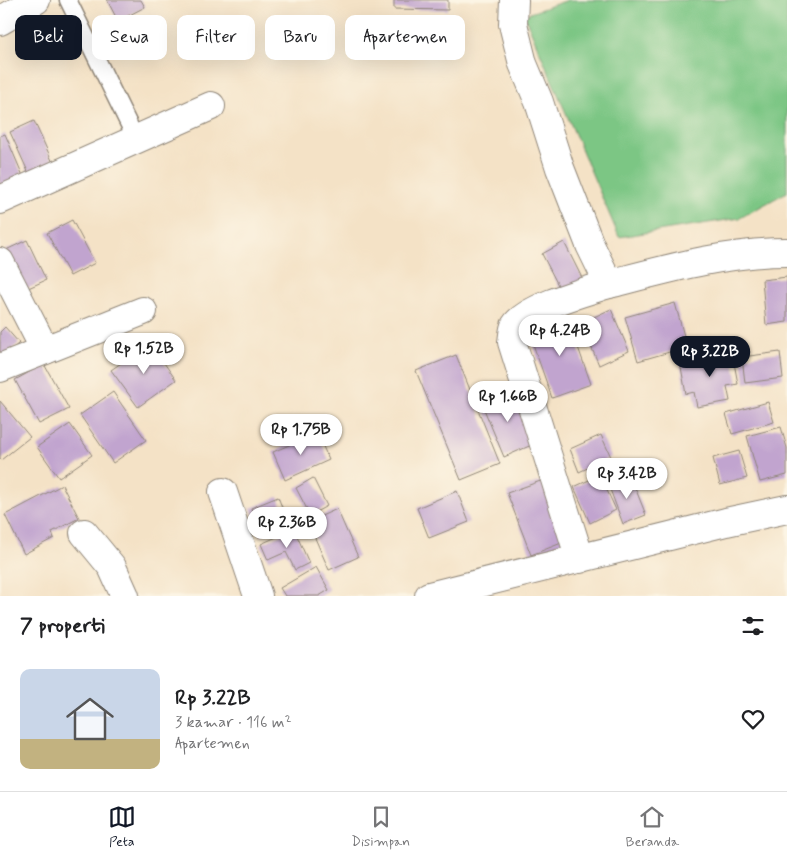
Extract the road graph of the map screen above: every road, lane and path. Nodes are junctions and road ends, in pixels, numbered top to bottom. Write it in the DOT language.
graph roads {
  1 [pos="36,0"];
  2 [pos="68,0"];
  3 [pos="514,0"];
  4 [pos="0,21"];
  5 [pos="211,106"];
  6 [pos="136,140"];
  7 [pos="0,200"];
  8 [pos="787,252"];
  9 [pos="0,262"];
  10 [pos="608,284"];
  11 [pos="143,311"];
  12 [pos="45,350"];
  13 [pos="0,368"];
  14 [pos="223,492"];
  15 [pos="787,509"];
  16 [pos="84,533"];
  17 [pos="580,559"];
  18 [pos="125,596"];
  19 [pos="258,596"];
  20 [pos="429,596"];
  1 -- 4 [label="street"];
  2 -- 6 [label="lane"];
  3 -- 10 [label="street"];
  5 -- 6 [label="street"];
  6 -- 7 [label="street"];
  8 -- 10 [label="street"];
  9 -- 12 [label="street"];
  10 -- 17 [label="street"];
  11 -- 12 [label="street"];
  12 -- 13 [label="street"];
  14 -- 19 [label="street"];
  15 -- 17 [label="street"];
  16 -- 18 [label="street"];
  17 -- 20 [label="street"];
}
